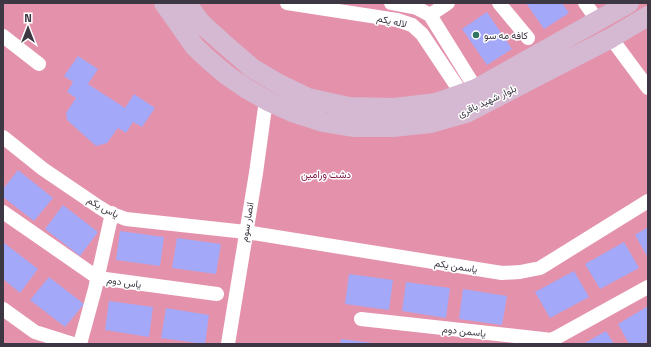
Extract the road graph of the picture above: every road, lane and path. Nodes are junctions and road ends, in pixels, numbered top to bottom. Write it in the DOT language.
graph roads {
  1 [pos="164,3"];
  2 [pos="186,3"];
  3 [pos="287,3"];
  4 [pos="391,3"];
  5 [pos="448,3"];
  6 [pos="499,3"];
  7 [pos="585,3"];
  8 [pos="629,3"];
  9 [pos="432,9"];
  10 [pos="648,16"];
  11 [pos="598,21"];
  12 [pos="3,36"];
  13 [pos="528,38"];
  14 [pos="611,38"];
  15 [pos="39,64"];
  16 [pos="648,88"];
  17 [pos="469,92"];
  18 [pos="266,100"];
  19 [pos="3,137"];
  20 [pos="648,201"];
  21 [pos="3,212"];
  22 [pos="112,214"];
  23 [pos="246,232"];
  24 [pos="98,278"];
  25 [pos="648,287"];
  26 [pos="217,294"];
  27 [pos="3,309"];
  28 [pos="361,320"];
  29 [pos="553,342"];
  30 [pos="73,344"];
  31 [pos="80,344"];
  32 [pos="228,344"];
  1 -- 18 [label="street, بلوار شهید باقری"];
  2 -- 17 [label="street, بلوار شهید باقری"];
  3 -- 17 [label="street, لاله یکم"];
  4 -- 9 [label="street"];
  5 -- 9 [label="street"];
  6 -- 13 [label="street"];
  7 -- 11 [label="street"];
  8 -- 11 [label="street, بلوار شهید باقری"];
  9 -- 17 [label="street"];
  10 -- 14 [label="street, بلوار شهید باقری"];
  11 -- 14 [label="street"];
  11 -- 17 [label="street, بلوار شهید باقری"];
  12 -- 15 [label="street"];
  14 -- 16 [label="street"];
  14 -- 18 [label="street, بلوار شهید باقری"];
  18 -- 23 [label="street, انصار سوم"];
  19 -- 22 [label="street, یاس یکم"];
  20 -- 23 [label="street, یاسمن یکم"];
  21 -- 24 [label="street, یاس دوم"];
  22 -- 23 [label="street, یاس یکم"];
  22 -- 24 [label="street"];
  23 -- 32 [label="street, انصار سوم"];
  24 -- 26 [label="street, یاس دوم"];
  24 -- 31 [label="street"];
  25 -- 29 [label="street, یاسمن دوم"];
  27 -- 30 [label="street"];
  28 -- 29 [label="street, یاسمن دوم"];
}
